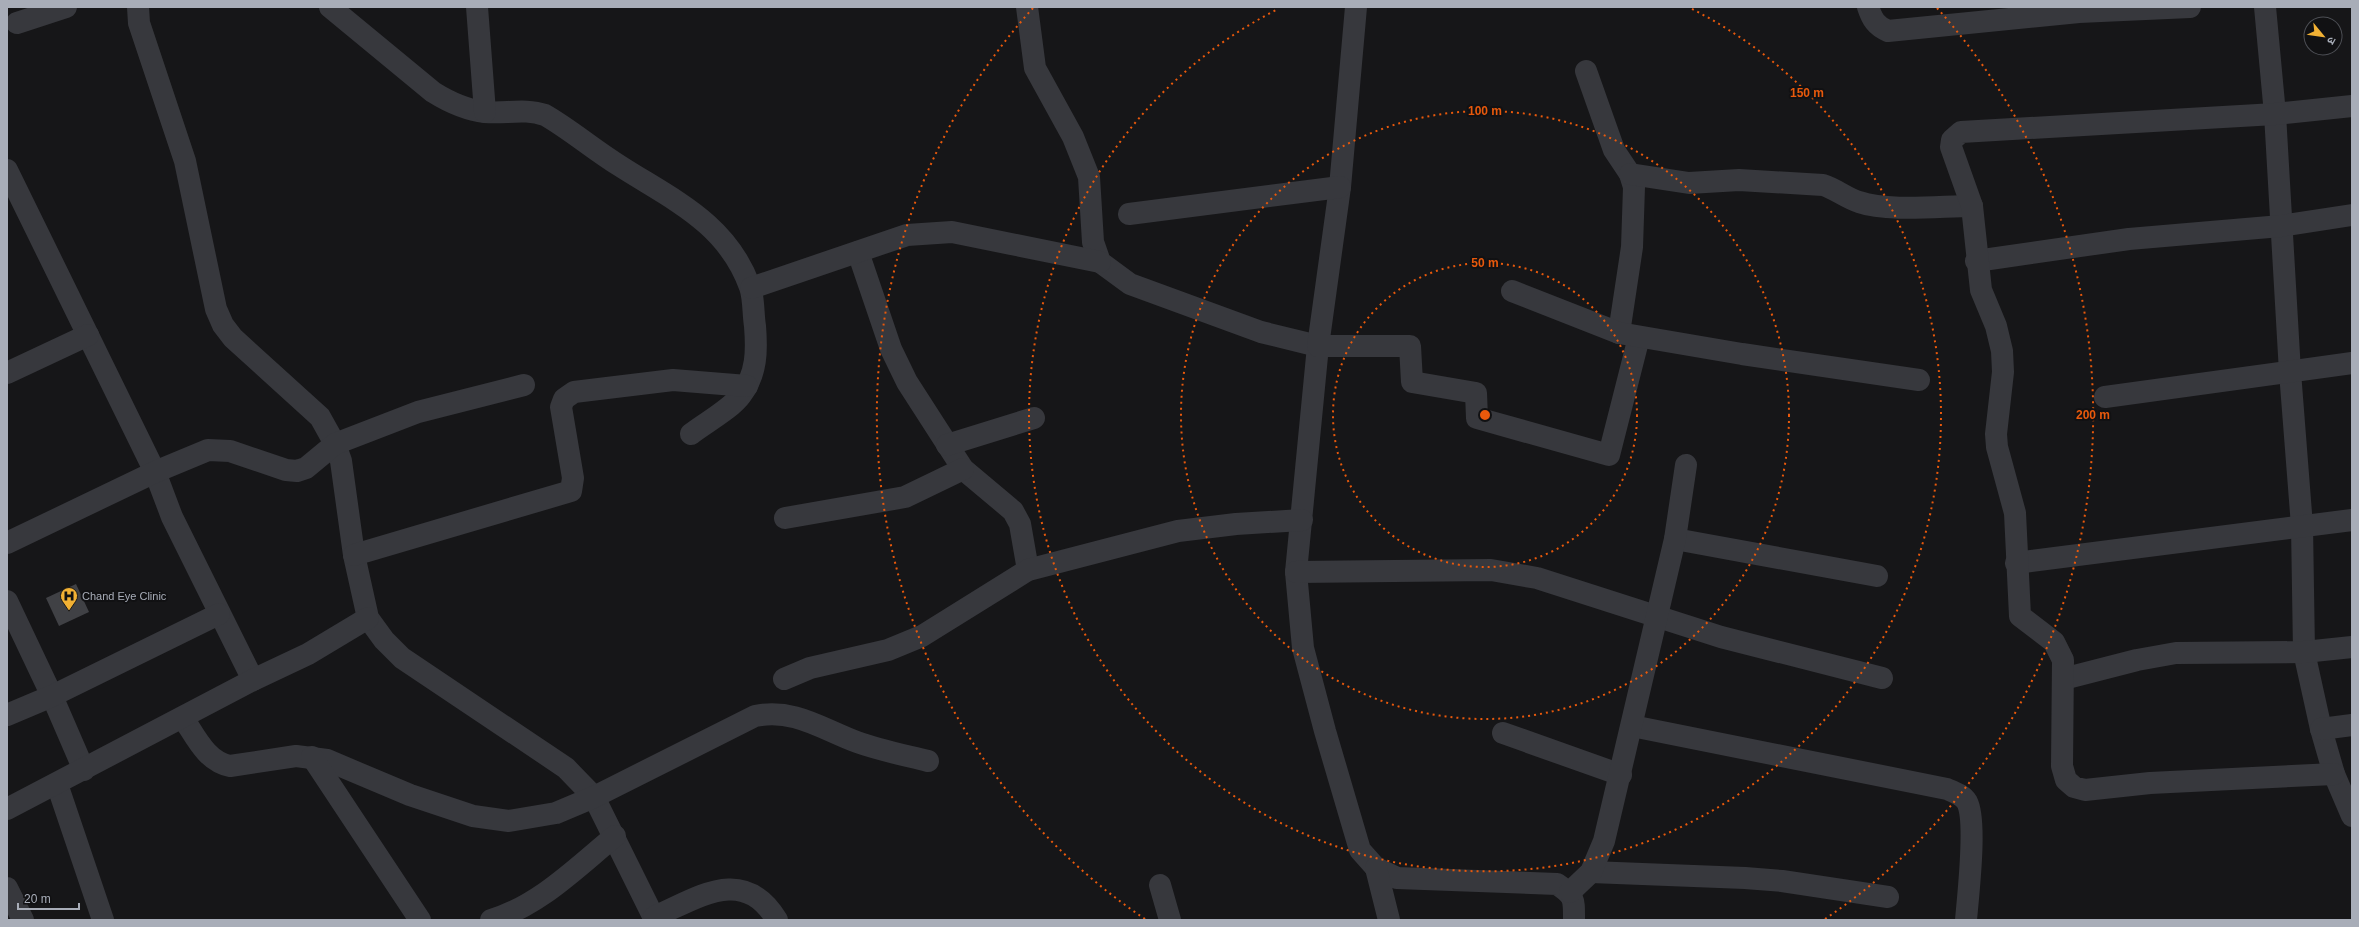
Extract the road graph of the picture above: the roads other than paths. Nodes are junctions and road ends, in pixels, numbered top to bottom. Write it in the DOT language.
graph roads {
  1 [pos="66,7"];
  2 [pos="138,7"];
  3 [pos="330,7"];
  4 [pos="476,7"];
  5 [pos="1027,7"];
  6 [pos="1356,7"];
  7 [pos="1868,7"];
  8 [pos="2190,7"];
  9 [pos="2265,7"];
  10 [pos="17,24"];
  11 [pos="1586,71"];
  12 [pos="2352,106"];
  13 [pos="485,112"];
  14 [pos="2274,114"];
  15 [pos="7,170"];
  16 [pos="1630,174"];
  17 [pos="1340,187"];
  18 [pos="13,201"];
  19 [pos="1972,206"];
  20 [pos="1129,214"];
  21 [pos="2352,215"];
  22 [pos="2281,226"];
  23 [pos="858,252"];
  24 [pos="1976,261"];
  25 [pos="1100,262"];
  26 [pos="751,288"];
  27 [pos="1512,291"];
  28 [pos="88,335"];
  29 [pos="1629,335"];
  30 [pos="1318,346"];
  31 [pos="2352,363"];
  32 [pos="2290,372"];
  33 [pos="7,373"];
  34 [pos="1919,380"];
  35 [pos="524,385"];
  36 [pos="747,386"];
  37 [pos="2105,397"];
  38 [pos="1034,418"];
  39 [pos="691,434"];
  40 [pos="335,444"];
  41 [pos="947,445"];
  42 [pos="1686,465"];
  43 [pos="963,469"];
  44 [pos="155,472"];
  45 [pos="785,518"];
  46 [pos="1302,520"];
  47 [pos="2352,520"];
  48 [pos="2302,526"];
  49 [pos="1675,539"];
  50 [pos="7,543"];
  51 [pos="354,555"];
  52 [pos="2016,562"];
  53 [pos="1028,570"];
  54 [pos="1296,572"];
  55 [pos="1877,576"];
  56 [pos="7,601"];
  57 [pos="219,614"];
  58 [pos="368,618"];
  59 [pos="1656,618"];
  60 [pos="2352,647"];
  61 [pos="2304,652"];
  62 [pos="1882,678"];
  63 [pos="784,679"];
  64 [pos="2063,679"];
  65 [pos="253,680"];
  66 [pos="52,696"];
  67 [pos="7,715"];
  68 [pos="183,718"];
  69 [pos="2352,725"];
  70 [pos="1632,726"];
  71 [pos="2321,729"];
  72 [pos="1503,733"];
  73 [pos="312,757"];
  74 [pos="928,761"];
  75 [pos="84,770"];
  76 [pos="2334,774"];
  77 [pos="1621,775"];
  78 [pos="57,784"];
  79 [pos="594,797"];
  80 [pos="7,809"];
  81 [pos="2352,816"];
  82 [pos="615,836"];
  83 [pos="1376,868"];
  84 [pos="1591,872"];
  85 [pos="1160,885"];
  86 [pos="7,888"];
  87 [pos="1570,892"];
  88 [pos="1888,897"];
  89 [pos="655,918"];
  90 [pos="23,920"];
  91 [pos="103,920"];
  92 [pos="420,920"];
  93 [pos="491,920"];
  94 [pos="777,920"];
  95 [pos="1170,920"];
  96 [pos="1389,920"];
  97 [pos="1574,920"];
  98 [pos="1966,920"];
  1 -- 10 [label="street"];
  2 -- 40 [label="street"];
  3 -- 13 [label="street"];
  4 -- 13 [label="street"];
  5 -- 25 [label="street"];
  6 -- 17 [label="street"];
  7 -- 8 [label="street"];
  9 -- 14 [label="street"];
  11 -- 16 [label="street"];
  12 -- 14 [label="street"];
  13 -- 26 [label="street"];
  14 -- 19 [label="street"];
  14 -- 22 [label="street"];
  15 -- 18 [label="street"];
  16 -- 19 [label="street"];
  16 -- 29 [label="street"];
  17 -- 20 [label="street"];
  17 -- 30 [label="street"];
  18 -- 28 [label="street"];
  19 -- 24 [label="street"];
  21 -- 22 [label="street"];
  22 -- 24 [label="street"];
  22 -- 32 [label="street"];
  23 -- 25 [label="street"];
  23 -- 26 [label="street"];
  23 -- 41 [label="street"];
  24 -- 52 [label="street"];
  25 -- 30 [label="street"];
  26 -- 36 [label="street"];
  27 -- 29 [label="street"];
  28 -- 33 [label="street"];
  28 -- 44 [label="street"];
  29 -- 30 [label="street"];
  29 -- 34 [label="street"];
  30 -- 46 [label="street"];
  31 -- 32 [label="street"];
  32 -- 37 [label="street"];
  32 -- 48 [label="street"];
  35 -- 40 [label="street"];
  36 -- 39 [label="street"];
  36 -- 51 [label="street"];
  38 -- 41 [label="street"];
  40 -- 44 [label="street"];
  40 -- 51 [label="street"];
  41 -- 43 [label="street"];
  42 -- 49 [label="street"];
  43 -- 45 [label="street"];
  43 -- 53 [label="street"];
  44 -- 50 [label="street"];
  44 -- 57 [label="street"];
  46 -- 53 [label="street"];
  46 -- 54 [label="street"];
  47 -- 48 [label="street"];
  48 -- 52 [label="street"];
  48 -- 61 [label="street"];
  49 -- 55 [label="street"];
  49 -- 59 [label="street"];
  51 -- 58 [label="street"];
  52 -- 64 [label="street"];
  53 -- 63 [label="street"];
  54 -- 59 [label="street"];
  54 -- 83 [label="street"];
  56 -- 66 [label="street"];
  57 -- 65 [label="street"];
  57 -- 66 [label="street"];
  58 -- 65 [label="street"];
  58 -- 79 [label="street"];
  59 -- 62 [label="street"];
  59 -- 70 [label="street"];
  60 -- 61 [label="street"];
  61 -- 64 [label="street"];
  61 -- 71 [label="street"];
  64 -- 76 [label="street"];
  65 -- 68 [label="street"];
  66 -- 67 [label="street"];
  66 -- 75 [label="street"];
  68 -- 73 [label="street"];
  68 -- 75 [label="street"];
  69 -- 71 [label="street"];
  70 -- 77 [label="street"];
  70 -- 98 [label="street"];
  71 -- 76 [label="street"];
  72 -- 77 [label="street"];
  73 -- 79 [label="street"];
  73 -- 92 [label="street"];
  74 -- 79 [label="street"];
  75 -- 78 [label="street"];
  76 -- 81 [label="street"];
  77 -- 84 [label="street"];
  78 -- 80 [label="street"];
  78 -- 91 [label="street"];
  79 -- 82 [label="street"];
  82 -- 89 [label="street"];
  82 -- 93 [label="street"];
  83 -- 87 [label="street"];
  83 -- 96 [label="street"];
  84 -- 87 [label="street"];
  84 -- 88 [label="street"];
  85 -- 95 [label="street"];
  86 -- 90 [label="street"];
  87 -- 97 [label="street"];
  89 -- 94 [label="street"];
}
